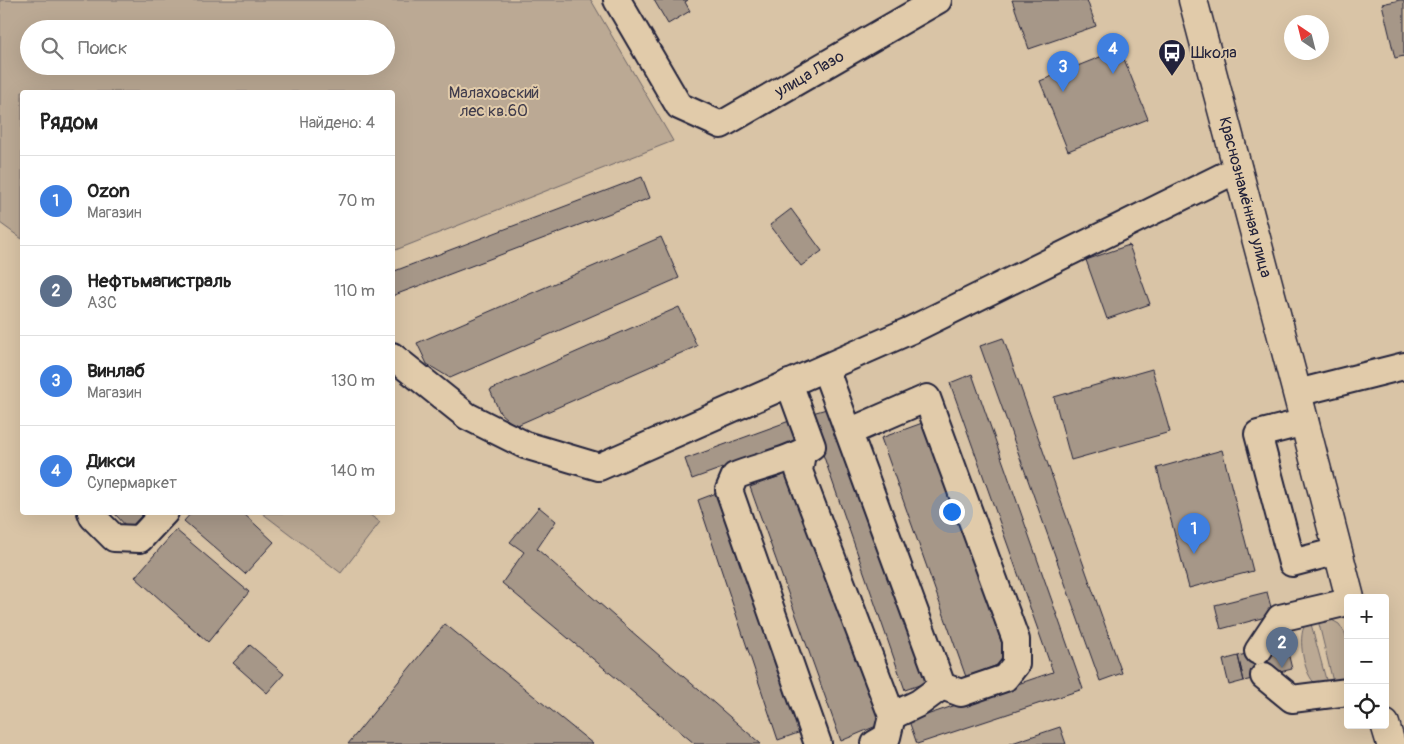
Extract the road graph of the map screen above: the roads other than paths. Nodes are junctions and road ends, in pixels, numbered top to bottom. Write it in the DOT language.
graph roads {
  1 [pos="617,0"];
  2 [pos="938,0"];
  3 [pos="1193,0"];
  4 [pos="1238,169"];
  5 [pos="395,358"];
  6 [pos="1404,366"];
  7 [pos="826,368"];
  8 [pos="789,383"];
  9 [pos="1298,393"];
  10 [pos="1305,422"];
  11 [pos="849,432"];
  12 [pos="802,453"];
  13 [pos="92,515"];
  14 [pos="162,515"];
  15 [pos="1338,551"];
  16 [pos="1349,594"];
  17 [pos="1344,603"];
  18 [pos="1258,651"];
  19 [pos="1264,676"];
  20 [pos="942,686"];
  21 [pos="1344,692"];
  22 [pos="892,716"];
  23 [pos="818,744"];
  24 [pos="875,744"];
  1 -- 2 [label="street, улица Лазо"];
  3 -- 4 [label="main road, Краснознамённая улица"];
  4 -- 7 [label="street"];
  4 -- 9 [label="main road, Краснознамённая улица"];
  5 -- 8 [label="street"];
  6 -- 9 [label="street"];
  7 -- 8 [label="street"];
  7 -- 11 [label="street"];
  8 -- 12 [label="street"];
  9 -- 10 [label="main road, Краснознамённая улица"];
  10 -- 15 [label="main road, Краснознамённая улица"];
  10 -- 15 [label="street"];
  11 -- 20 [label="street"];
  11 -- 20 [label="street"];
  12 -- 22 [label="street"];
  12 -- 23 [label="street"];
  13 -- 14 [label="street"];
  15 -- 16 [label="main road, Краснознамённая улица"];
  17 -- 18 [label="street"];
  19 -- 21 [label="street"];
  20 -- 22 [label="street"];
  22 -- 24 [label="street"];
}
